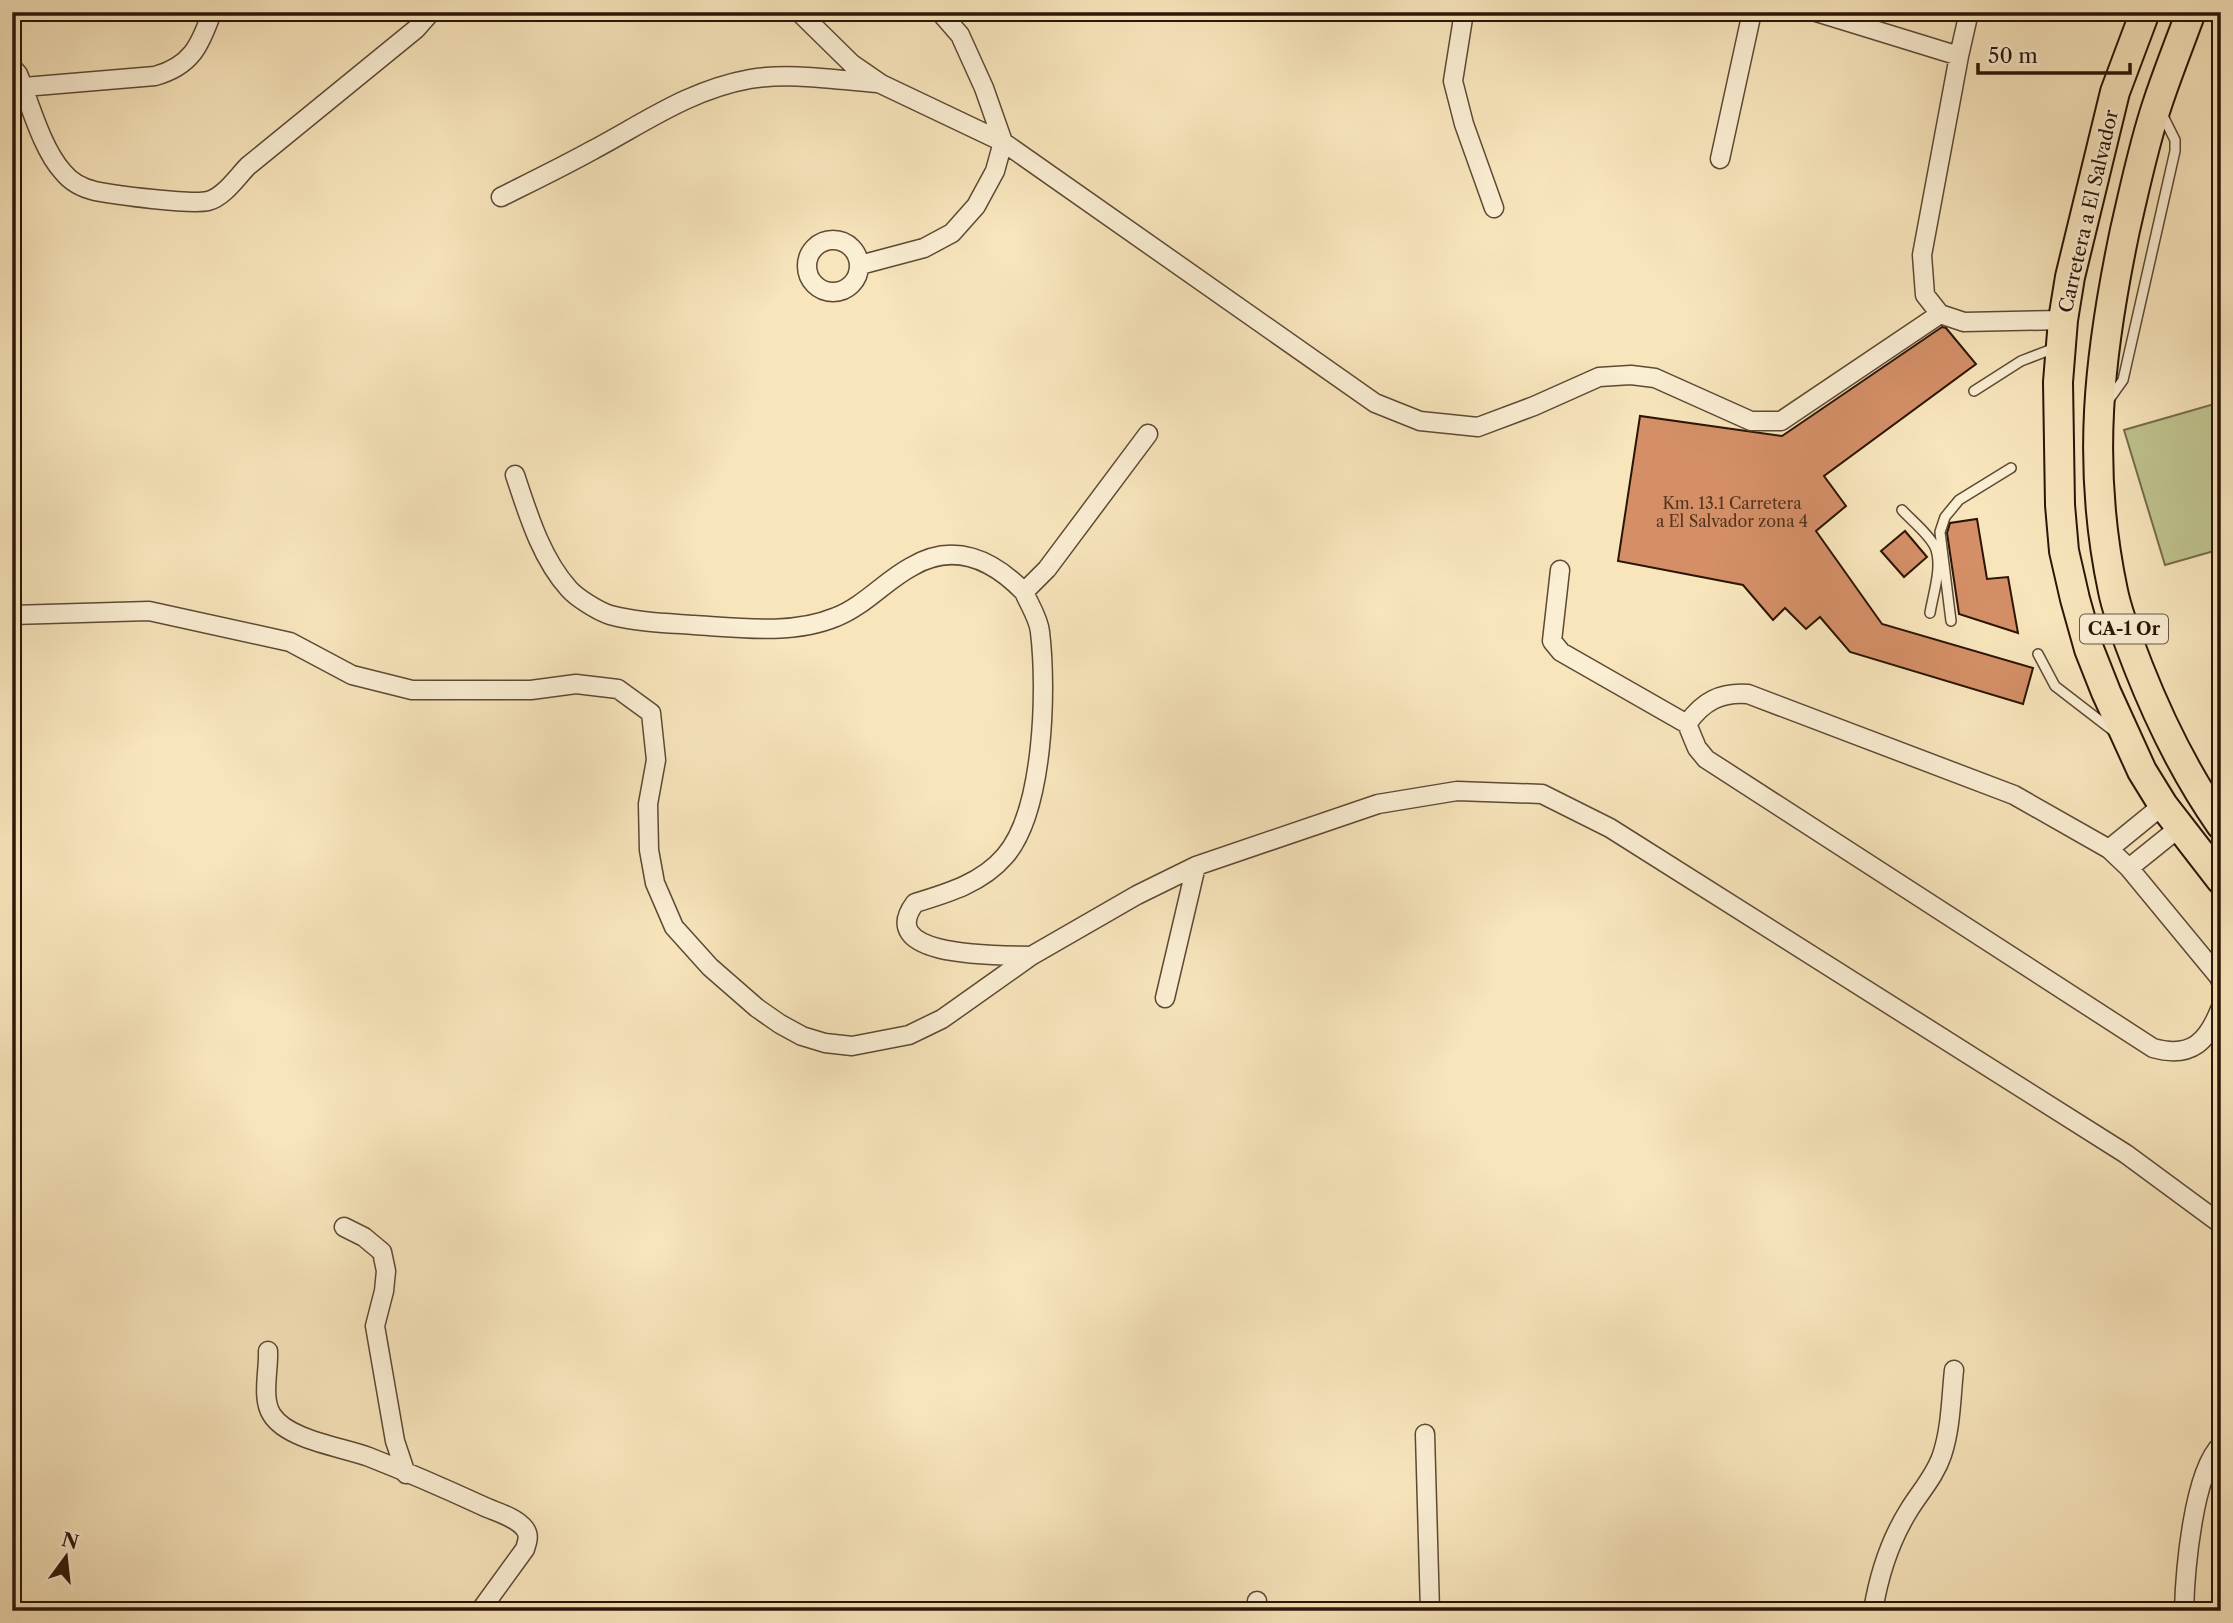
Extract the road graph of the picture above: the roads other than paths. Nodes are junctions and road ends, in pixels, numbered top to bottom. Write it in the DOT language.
graph roads {
  1 [pos="212,12"];
  2 [pos="431,12"];
  3 [pos="799,12"];
  4 [pos="940,12"];
  5 [pos="1464,12"];
  6 [pos="1752,12"];
  7 [pos="1816,12"];
  8 [pos="1969,12"];
  9 [pos="2145,12"];
  10 [pos="2191,12"];
  11 [pos="1959,56"];
  12 [pos="12,67"];
  13 [pos="881,84"];
  14 [pos="23,88"];
  15 [pos="2157,103"];
  16 [pos="1003,142"];
  17 [pos="1720,159"];
  18 [pos="501,197"];
  19 [pos="1494,208"];
  20 [pos="2079,236"];
  21 [pos="2123,241"];
  22 [pos="2097,259"];
  23 [pos="860,265"];
  24 [pos="2070,276"];
  25 [pos="2114,282"];
  26 [pos="1940,314"];
  27 [pos="2062,333"];
  28 [pos="1974,391"];
  29 [pos="2098,413"];
  30 [pos="1148,434"];
  31 [pos="2011,468"];
  32 [pos="515,475"];
  33 [pos="1902,510"];
  34 [pos="1560,570"];
  35 [pos="1024,592"];
  36 [pos="1930,613"];
  37 [pos="12,615"];
  38 [pos="1951,621"];
  39 [pos="2038,654"];
  40 [pos="1687,724"];
  41 [pos="2131,744"];
  42 [pos="2172,816"];
  43 [pos="2221,825"];
  44 [pos="2109,849"];
  45 [pos="1196,866"];
  46 [pos="2129,869"];
  47 [pos="2221,880"];
  48 [pos="1031,956"];
  49 [pos="2221,982"];
  50 [pos="1165,998"];
  51 [pos="2221,1007"];
  52 [pos="2221,1224"];
  53 [pos="344,1227"];
  54 [pos="268,1351"];
  55 [pos="1954,1370"];
  56 [pos="1425,1434"];
  57 [pos="2221,1445"];
  58 [pos="407,1474"];
  59 [pos="480,1611"];
  60 [pos="1430,1611"];
  61 [pos="1873,1611"];
  62 [pos="2184,1611"];
  1 -- 14 [label="street"];
  2 -- 14 [label="street"];
  3 -- 13 [label="street"];
  4 -- 16 [label="street"];
  5 -- 19 [label="street"];
  6 -- 17 [label="street"];
  7 -- 11 [label="street"];
  8 -- 11 [label="street"];
  9 -- 20 [label="highway, Carretera a El Salvador / CA-1 Or"];
  10 -- 15 [label="highway, Carretera a El Salvador / CA-1 Or"];
  11 -- 26 [label="street"];
  12 -- 14 [label="street"];
  13 -- 16 [label="street"];
  13 -- 18 [label="street"];
  15 -- 21 [label="highway, Carretera a El Salvador / CA-1 Or"];
  15 -- 29 [label="lane"];
  16 -- 23 [label="street"];
  16 -- 26 [label="street"];
  20 -- 22 [label="highway"];
  20 -- 24 [label="highway, Carretera a El Salvador / CA-1 Or"];
  21 -- 22 [label="highway"];
  21 -- 25 [label="highway, Carretera a El Salvador / CA-1 Or"];
  22 -- 24 [label="highway"];
  22 -- 25 [label="highway"];
  24 -- 27 [label="highway, Carretera a El Salvador / CA-1 Or"];
  25 -- 29 [label="highway, Carretera a El Salvador / CA-1 Or"];
  26 -- 27 [label="street"];
  27 -- 28 [label="lane"];
  27 -- 41 [label="highway, Carretera a El Salvador / CA-1 Or"];
  29 -- 43 [label="highway, Carretera a El Salvador / CA-1 Or"];
  30 -- 35 [label="street"];
  31 -- 38 [label="lane"];
  32 -- 35 [label="street"];
  33 -- 36 [label="lane"];
  34 -- 40 [label="street"];
  35 -- 48 [label="street"];
  37 -- 48 [label="street"];
  39 -- 41 [label="lane"];
  40 -- 44 [label="street"];
  40 -- 51 [label="street"];
  41 -- 42 [label="highway, Carretera a El Salvador / CA-1 Or"];
  42 -- 44 [label="street"];
  42 -- 46 [label="street"];
  42 -- 47 [label="highway, Carretera a El Salvador / CA-1 Or"];
  44 -- 46 [label="street"];
  45 -- 48 [label="street"];
  45 -- 50 [label="street"];
  45 -- 52 [label="street"];
  46 -- 49 [label="street"];
  53 -- 58 [label="street"];
  54 -- 58 [label="street"];
  55 -- 61 [label="street"];
  56 -- 60 [label="street"];
  57 -- 62 [label="street"];
  58 -- 59 [label="street"];
}
